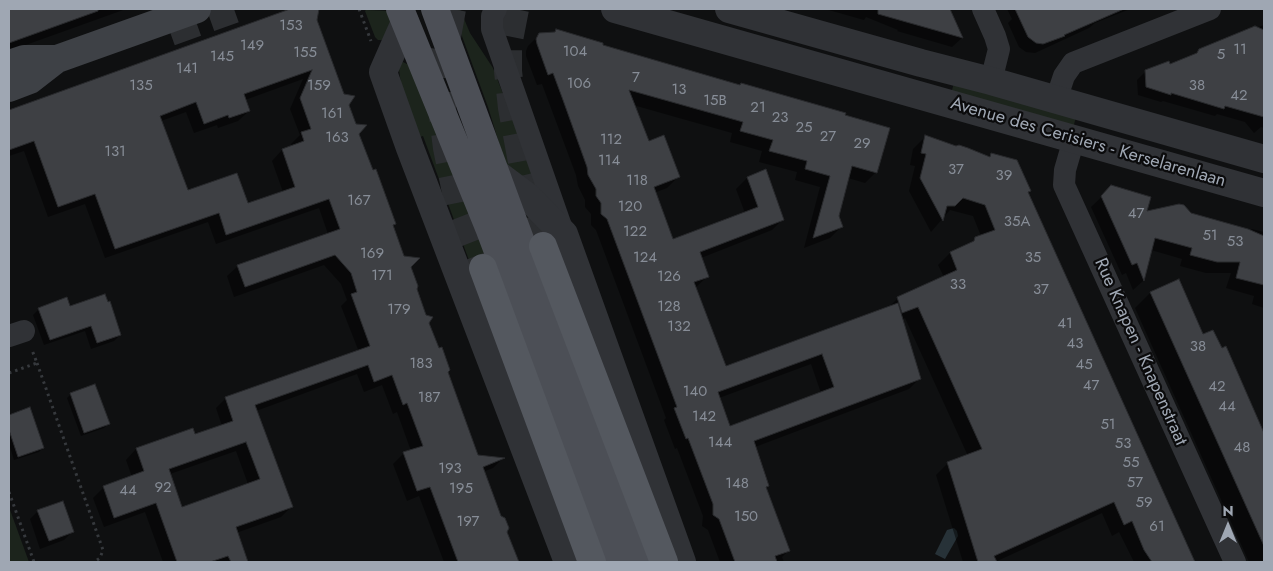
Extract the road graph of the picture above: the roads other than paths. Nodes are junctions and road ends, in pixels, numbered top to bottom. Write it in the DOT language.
graph roads {
  1 [pos="197,9"];
  2 [pos="435,9"];
  3 [pos="496,9"];
  4 [pos="615,9"];
  5 [pos="729,9"];
  6 [pos="983,9"];
  7 [pos="1210,9"];
  8 [pos="402,15"];
  9 [pos="57,59"];
  10 [pos="921,63"];
  11 [pos="9,64"];
  12 [pos="991,81"];
  13 [pos="9,88"];
  14 [pos="912,94"];
  15 [pos="1056,100"];
  16 [pos="1074,139"];
  17 [pos="1264,160"];
  18 [pos="497,174"];
  19 [pos="1264,193"];
  20 [pos="554,240"];
  21 [pos="483,268"];
  22 [pos="568,562"];
  23 [pos="592,562"];
  24 [pos="614,562"];
  25 [pos="639,562"];
  26 [pos="664,562"];
  27 [pos="682,562"];
  28 [pos="1234,562"];
  1 -- 9 [label="main road"];
  2 -- 18 [label="main road"];
  3 -- 20 [label="street"];
  4 -- 14 [label="street, Avenue des Cerisiers - Kerselarenlaan"];
  5 -- 10 [label="street, Avenue des Cerisiers - Kerselarenlaan"];
  6 -- 12 [label="street"];
  7 -- 15 [label="street"];
  8 -- 22 [label="street"];
  8 -- 24 [label="main road"];
  9 -- 11 [label="main road"];
  9 -- 13 [label="main road"];
  10 -- 12 [label="street, Avenue des Cerisiers - Kerselarenlaan"];
  10 -- 14 [label="street"];
  12 -- 15 [label="street, Avenue des Cerisiers - Kerselarenlaan"];
  14 -- 16 [label="street, Avenue des Cerisiers - Kerselarenlaan"];
  15 -- 17 [label="street, Avenue des Cerisiers - Kerselarenlaan"];
  16 -- 19 [label="street, Avenue des Cerisiers - Kerselarenlaan"];
  16 -- 28 [label="street, Rue Knapen - Knapenstraat"];
  18 -- 20 [label="street"];
  18 -- 25 [label="main road"];
  20 -- 26 [label="highway"];
  20 -- 27 [label="street"];
  21 -- 23 [label="highway"];
}
